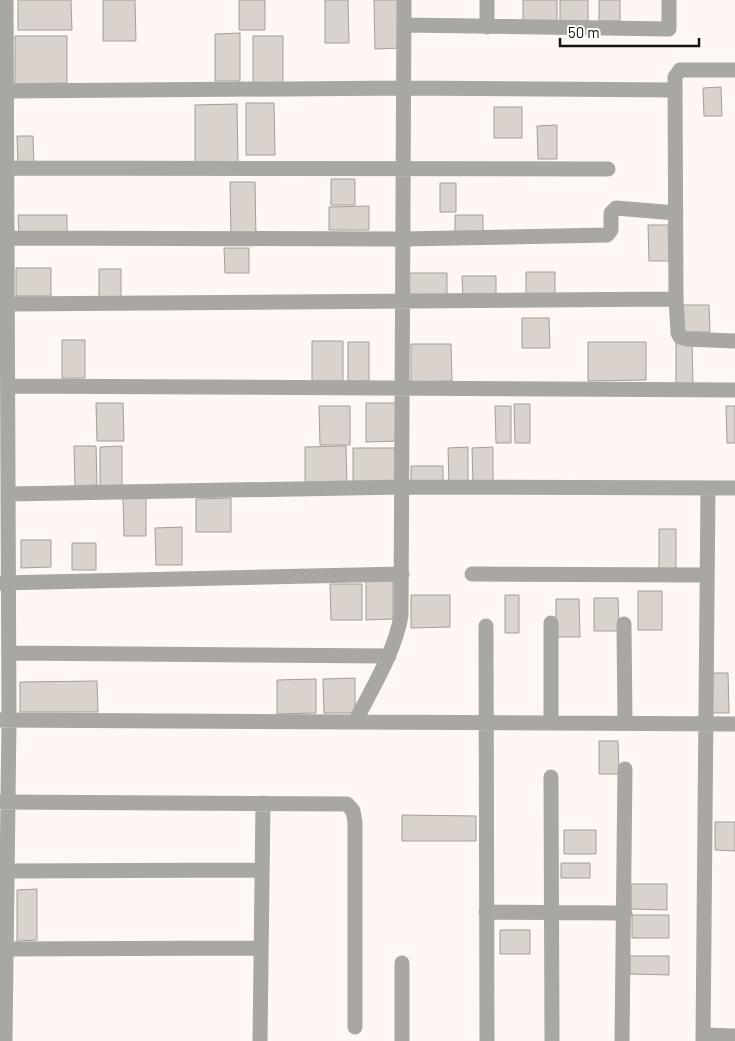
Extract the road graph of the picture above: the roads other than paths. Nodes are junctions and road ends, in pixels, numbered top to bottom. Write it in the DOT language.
graph roads {
  1 [pos="404,0"];
  2 [pos="487,0"];
  3 [pos="669,0"];
  4 [pos="4,3"];
  5 [pos="404,25"];
  6 [pos="487,26"];
  7 [pos="735,70"];
  8 [pos="5,82"];
  9 [pos="404,88"];
  10 [pos="675,90"];
  11 [pos="8,168"];
  12 [pos="403,169"];
  13 [pos="608,169"];
  14 [pos="676,213"];
  15 [pos="8,238"];
  16 [pos="402,239"];
  17 [pos="676,299"];
  18 [pos="402,301"];
  19 [pos="8,304"];
  20 [pos="4,335"];
  21 [pos="735,341"];
  22 [pos="8,386"];
  23 [pos="402,388"];
  24 [pos="735,390"];
  25 [pos="403,487"];
  26 [pos="708,488"];
  27 [pos="735,488"];
  28 [pos="8,494"];
  29 [pos="402,574"];
  30 [pos="472,574"];
  31 [pos="706,575"];
  32 [pos="4,583"];
  33 [pos="551,623"];
  34 [pos="624,624"];
  35 [pos="486,626"];
  36 [pos="9,652"];
  37 [pos="389,656"];
  38 [pos="5,720"];
  39 [pos="354,722"];
  40 [pos="486,722"];
  41 [pos="551,723"];
  42 [pos="625,723"];
  43 [pos="705,724"];
  44 [pos="735,724"];
  45 [pos="625,769"];
  46 [pos="551,777"];
  47 [pos="4,802"];
  48 [pos="263,803"];
  49 [pos="262,870"];
  50 [pos="8,871"];
  51 [pos="3,897"];
  52 [pos="486,912"];
  53 [pos="551,912"];
  54 [pos="625,913"];
  55 [pos="261,948"];
  56 [pos="3,949"];
  57 [pos="402,963"];
  58 [pos="355,1027"];
  59 [pos="735,1036"];
  60 [pos="703,1038"];
  61 [pos="0,1041"];
  62 [pos="4,1041"];
  63 [pos="260,1041"];
  64 [pos="402,1041"];
  65 [pos="486,1041"];
  66 [pos="552,1041"];
  67 [pos="622,1041"];
  1 -- 5 [label="street"];
  2 -- 6 [label="street"];
  3 -- 6 [label="street"];
  4 -- 8 [label="street"];
  5 -- 6 [label="street"];
  5 -- 9 [label="street"];
  7 -- 10 [label="street"];
  8 -- 9 [label="street"];
  8 -- 11 [label="street"];
  9 -- 10 [label="street"];
  9 -- 12 [label="street"];
  10 -- 14 [label="street"];
  11 -- 12 [label="street"];
  11 -- 15 [label="street"];
  12 -- 13 [label="street"];
  12 -- 16 [label="street"];
  14 -- 16 [label="street"];
  14 -- 17 [label="street"];
  15 -- 16 [label="street"];
  15 -- 19 [label="street"];
  16 -- 18 [label="street"];
  17 -- 18 [label="street"];
  17 -- 21 [label="street"];
  18 -- 19 [label="street"];
  18 -- 23 [label="street"];
  19 -- 20 [label="street"];
  20 -- 22 [label="street"];
  22 -- 23 [label="street"];
  22 -- 28 [label="street"];
  23 -- 24 [label="street"];
  23 -- 25 [label="street"];
  25 -- 26 [label="street"];
  25 -- 28 [label="street"];
  25 -- 29 [label="street"];
  26 -- 27 [label="street"];
  26 -- 31 [label="street"];
  28 -- 32 [label="street"];
  29 -- 32 [label="street"];
  29 -- 37 [label="street"];
  30 -- 31 [label="street"];
  31 -- 43 [label="street"];
  32 -- 36 [label="street"];
  33 -- 41 [label="street"];
  34 -- 42 [label="street"];
  35 -- 40 [label="street"];
  36 -- 37 [label="street"];
  36 -- 38 [label="street"];
  37 -- 39 [label="street"];
  38 -- 39 [label="street"];
  38 -- 47 [label="street"];
  39 -- 40 [label="street"];
  40 -- 41 [label="street"];
  40 -- 52 [label="street"];
  41 -- 42 [label="street"];
  42 -- 43 [label="street"];
  43 -- 44 [label="street"];
  43 -- 60 [label="street"];
  45 -- 54 [label="street"];
  46 -- 53 [label="street"];
  47 -- 48 [label="street"];
  47 -- 50 [label="street"];
  48 -- 49 [label="street"];
  48 -- 58 [label="street"];
  49 -- 50 [label="street"];
  49 -- 55 [label="street"];
  50 -- 51 [label="street"];
  51 -- 56 [label="street"];
  52 -- 53 [label="street"];
  52 -- 65 [label="street"];
  53 -- 54 [label="street"];
  53 -- 66 [label="street"];
  54 -- 67 [label="street"];
  55 -- 56 [label="street"];
  55 -- 63 [label="street"];
  56 -- 62 [label="street"];
  57 -- 64 [label="street"];
  59 -- 60 [label="street"];
  61 -- 62 [label="street"];
}
